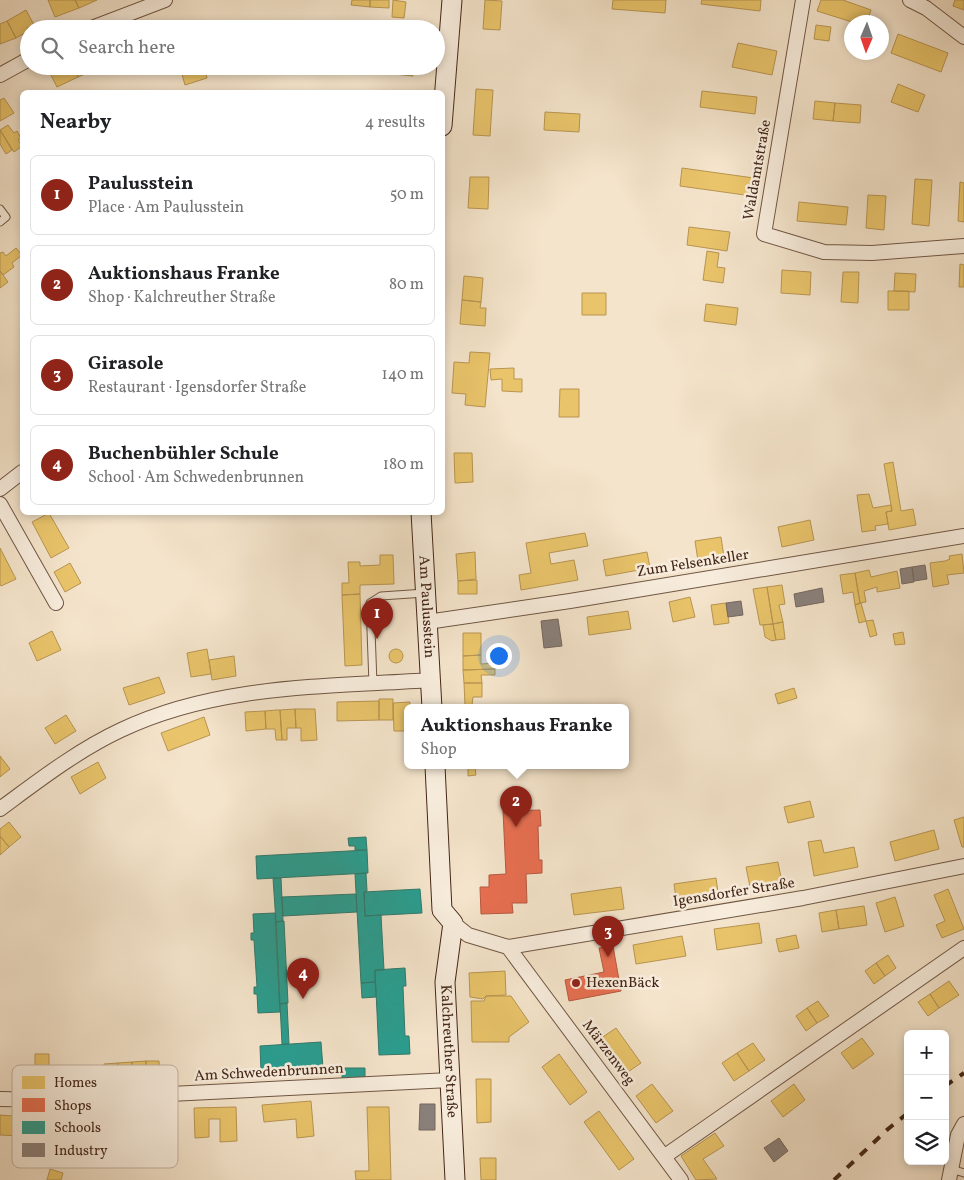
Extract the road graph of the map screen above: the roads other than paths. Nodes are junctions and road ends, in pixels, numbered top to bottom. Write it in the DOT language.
graph roads {
  1 [pos="165,0"];
  2 [pos="452,0"];
  3 [pos="803,0"];
  4 [pos="910,0"];
  5 [pos="927,4"];
  6 [pos="113,20"];
  7 [pos="964,37"];
  8 [pos="20,63"];
  9 [pos="0,75"];
  10 [pos="445,90"];
  11 [pos="0,209"];
  12 [pos="0,222"];
  13 [pos="964,246"];
  14 [pos="20,474"];
  15 [pos="0,489"];
  16 [pos="0,504"];
  17 [pos="421,515"];
  18 [pos="964,536"];
  19 [pos="426,593"];
  20 [pos="56,603"];
  21 [pos="427,622"];
  22 [pos="431,680"];
  23 [pos="373,684"];
  24 [pos="432,704"];
  25 [pos="435,769"];
  26 [pos="0,808"];
  27 [pos="964,866"];
  28 [pos="453,923"];
  29 [pos="508,947"];
  30 [pos="964,948"];
  31 [pos="450,1080"];
  32 [pos="178,1094"];
  33 [pos="964,1124"];
  34 [pos="665,1156"];
  35 [pos="955,1174"];
  36 [pos="455,1180"];
  37 [pos="681,1180"];
  1 -- 6 [label="street"];
  2 -- 10 [label="street"];
  3 -- 13 [label="street, Waldamtstraße"];
  4 -- 5 [label="street"];
  5 -- 7 [label="street"];
  8 -- 9 [label="street"];
  11 -- 12 [label="lane"];
  14 -- 15 [label="street"];
  16 -- 20 [label="street"];
  17 -- 19 [label="street, Am Paulusstein"];
  18 -- 21 [label="street, Zum Felsenkeller"];
  19 -- 21 [label="street, Am Paulusstein"];
  19 -- 23 [label="lane"];
  21 -- 22 [label="street, Am Paulusstein"];
  22 -- 23 [label="street, Am Paulusstein"];
  22 -- 24 [label="street, Am Paulusstein"];
  23 -- 26 [label="street, Am Paulusstein"];
  25 -- 28 [label="street"];
  27 -- 29 [label="street, Igensdorfer Straße"];
  28 -- 29 [label="street"];
  28 -- 31 [label="street, Kalchreuther Straße"];
  29 -- 34 [label="street, Märzenweg"];
  30 -- 34 [label="street"];
  31 -- 32 [label="street, Am Schwedenbrunnen"];
  31 -- 36 [label="street, Kalchreuther Straße"];
  33 -- 35 [label="street"];
  34 -- 37 [label="street, Märzenweg"];
}
